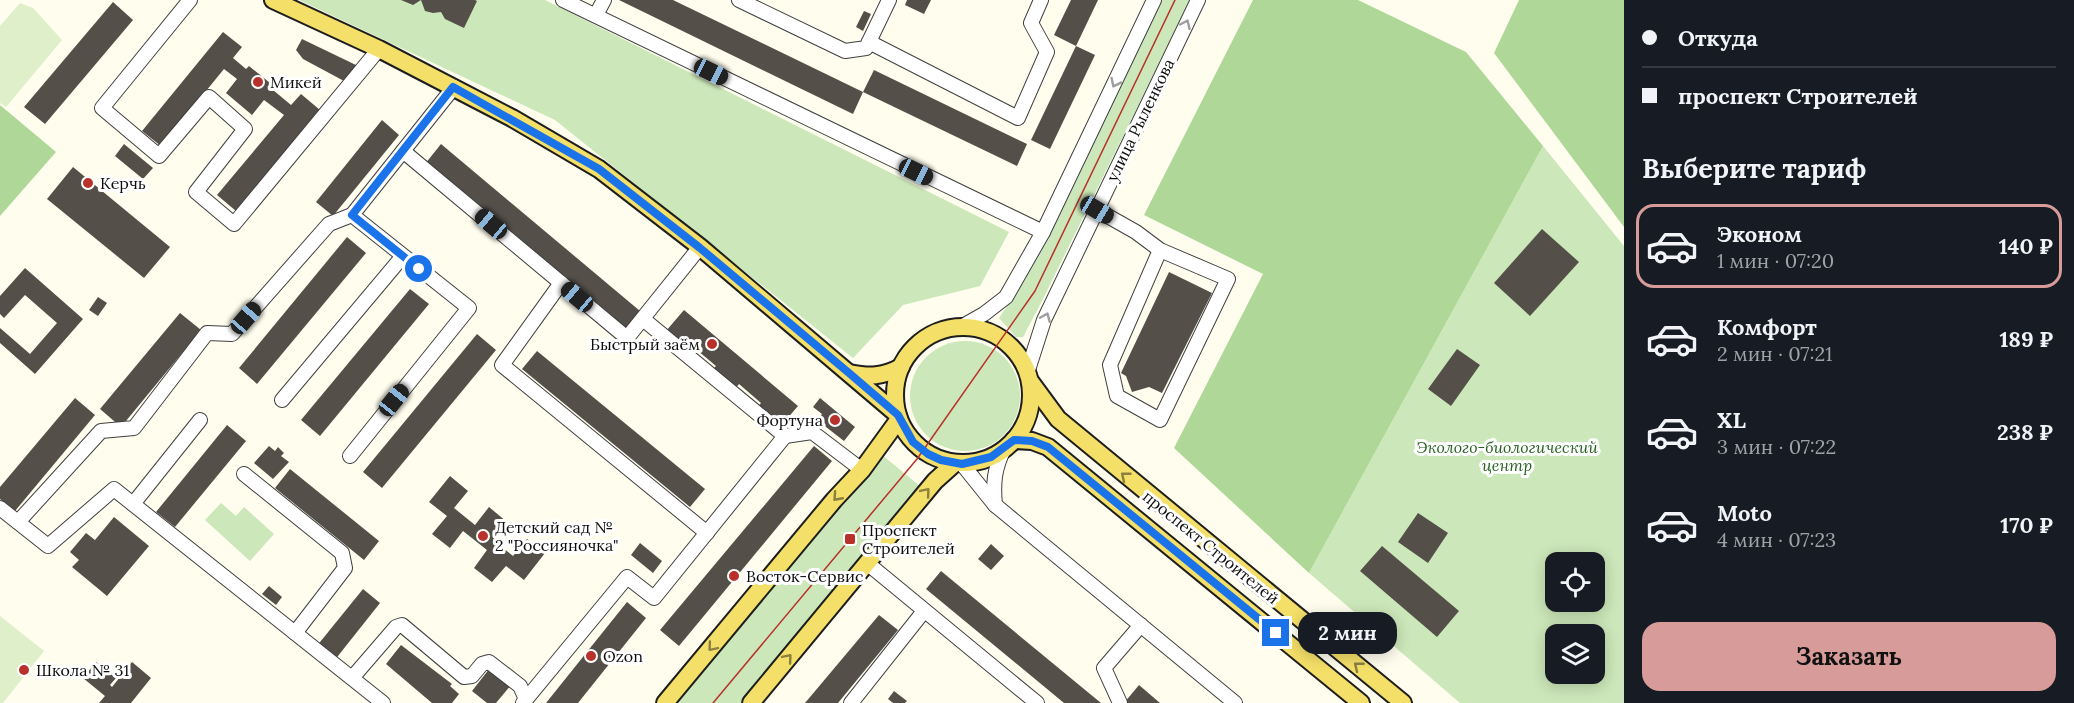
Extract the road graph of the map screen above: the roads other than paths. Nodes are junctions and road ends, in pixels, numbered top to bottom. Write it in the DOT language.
graph roads {
  1 [pos="190,0"];
  2 [pos="273,0"];
  3 [pos="563,0"];
  4 [pos="604,0"];
  5 [pos="739,0"];
  6 [pos="889,0"];
  7 [pos="1041,0"];
  8 [pos="1154,0"];
  9 [pos="1198,0"];
  10 [pos="596,15"];
  11 [pos="869,42"];
  12 [pos="379,49"];
  13 [pos="453,87"];
  14 [pos="403,151"];
  15 [pos="1097,210"];
  16 [pos="352,215"];
  17 [pos="1043,232"];
  18 [pos="700,248"];
  19 [pos="1160,250"];
  20 [pos="403,255"];
  21 [pos="561,283"];
  22 [pos="643,319"];
  23 [pos="961,327"];
  24 [pos="901,366"];
  25 [pos="849,373"];
  26 [pos="1029,377"];
  27 [pos="282,400"];
  28 [pos="898,417"];
  29 [pos="200,420"];
  30 [pos="785,436"];
  31 [pos="1009,445"];
  32 [pos="350,456"];
  33 [pos="958,463"];
  34 [pos="862,470"];
  35 [pos="244,474"];
  36 [pos="133,504"];
  37 [pos="995,505"];
  38 [pos="0,508"];
  39 [pos="18,522"];
  40 [pos="707,533"];
  41 [pos="867,563"];
  42 [pos="924,611"];
  43 [pos="1140,625"];
  44 [pos="295,633"];
  45 [pos="352,678"];
  46 [pos="524,701"];
  47 [pos="383,703"];
  48 [pos="665,703"];
  49 [pos="751,703"];
  50 [pos="851,703"];
  51 [pos="1037,703"];
  52 [pos="1120,703"];
  53 [pos="1235,703"];
  54 [pos="1361,703"];
  55 [pos="1403,703"];
  1 -- 12 [label="street"];
  2 -- 12 [label="main road"];
  3 -- 10 [label="street"];
  4 -- 10 [label="street"];
  5 -- 11 [label="street"];
  6 -- 11 [label="street"];
  7 -- 11 [label="street"];
  8 -- 17 [label="street, one-way"];
  15 -- 9 [label="street, улица Рыленкова, one-way"];
  10 -- 17 [label="street"];
  12 -- 13 [label="main road"];
  13 -- 14 [label="street"];
  13 -- 18 [label="main road"];
  14 -- 16 [label="street"];
  14 -- 21 [label="street"];
  15 -- 19 [label="street"];
  26 -- 15 [label="street, улица Рыленкова, one-way"];
  16 -- 20 [label="street"];
  16 -- 39 [label="street"];
  17 -- 23 [label="street"];
  18 -- 22 [label="street"];
  18 -- 25 [label="main road"];
  19 -- 19 [label="street"];
  20 -- 27 [label="street"];
  20 -- 32 [label="street"];
  21 -- 22 [label="street"];
  21 -- 40 [label="street"];
  22 -- 30 [label="street"];
  23 -- 24 [label="main road"];
  23 -- 26 [label="main road"];
  24 -- 25 [label="main road"];
  24 -- 28 [label="main road"];
  25 -- 28 [label="main road"];
  26 -- 31 [label="main road"];
  55 -- 26 [label="main road, проспект Строителей, one-way"];
  28 -- 33 [label="main road"];
  28 -- 34 [label="main road"];
  29 -- 36 [label="street"];
  30 -- 34 [label="street"];
  30 -- 40 [label="street"];
  31 -- 33 [label="main road"];
  31 -- 37 [label="street"];
  31 -- 54 [label="main road, проспект Строителей"];
  33 -- 37 [label="street"];
  41 -- 33 [label="main road, one-way"];
  34 -- 48 [label="main road, one-way"];
  35 -- 44 [label="street"];
  36 -- 39 [label="street"];
  36 -- 44 [label="street"];
  37 -- 43 [label="street"];
  38 -- 39 [label="street"];
  40 -- 46 [label="street"];
  41 -- 42 [label="street"];
  49 -- 41 [label="main road, one-way"];
  42 -- 50 [label="street"];
  42 -- 51 [label="street"];
  43 -- 52 [label="street"];
  43 -- 53 [label="street"];
  44 -- 45 [label="street"];
  45 -- 46 [label="street"];
  45 -- 47 [label="street"];
}
